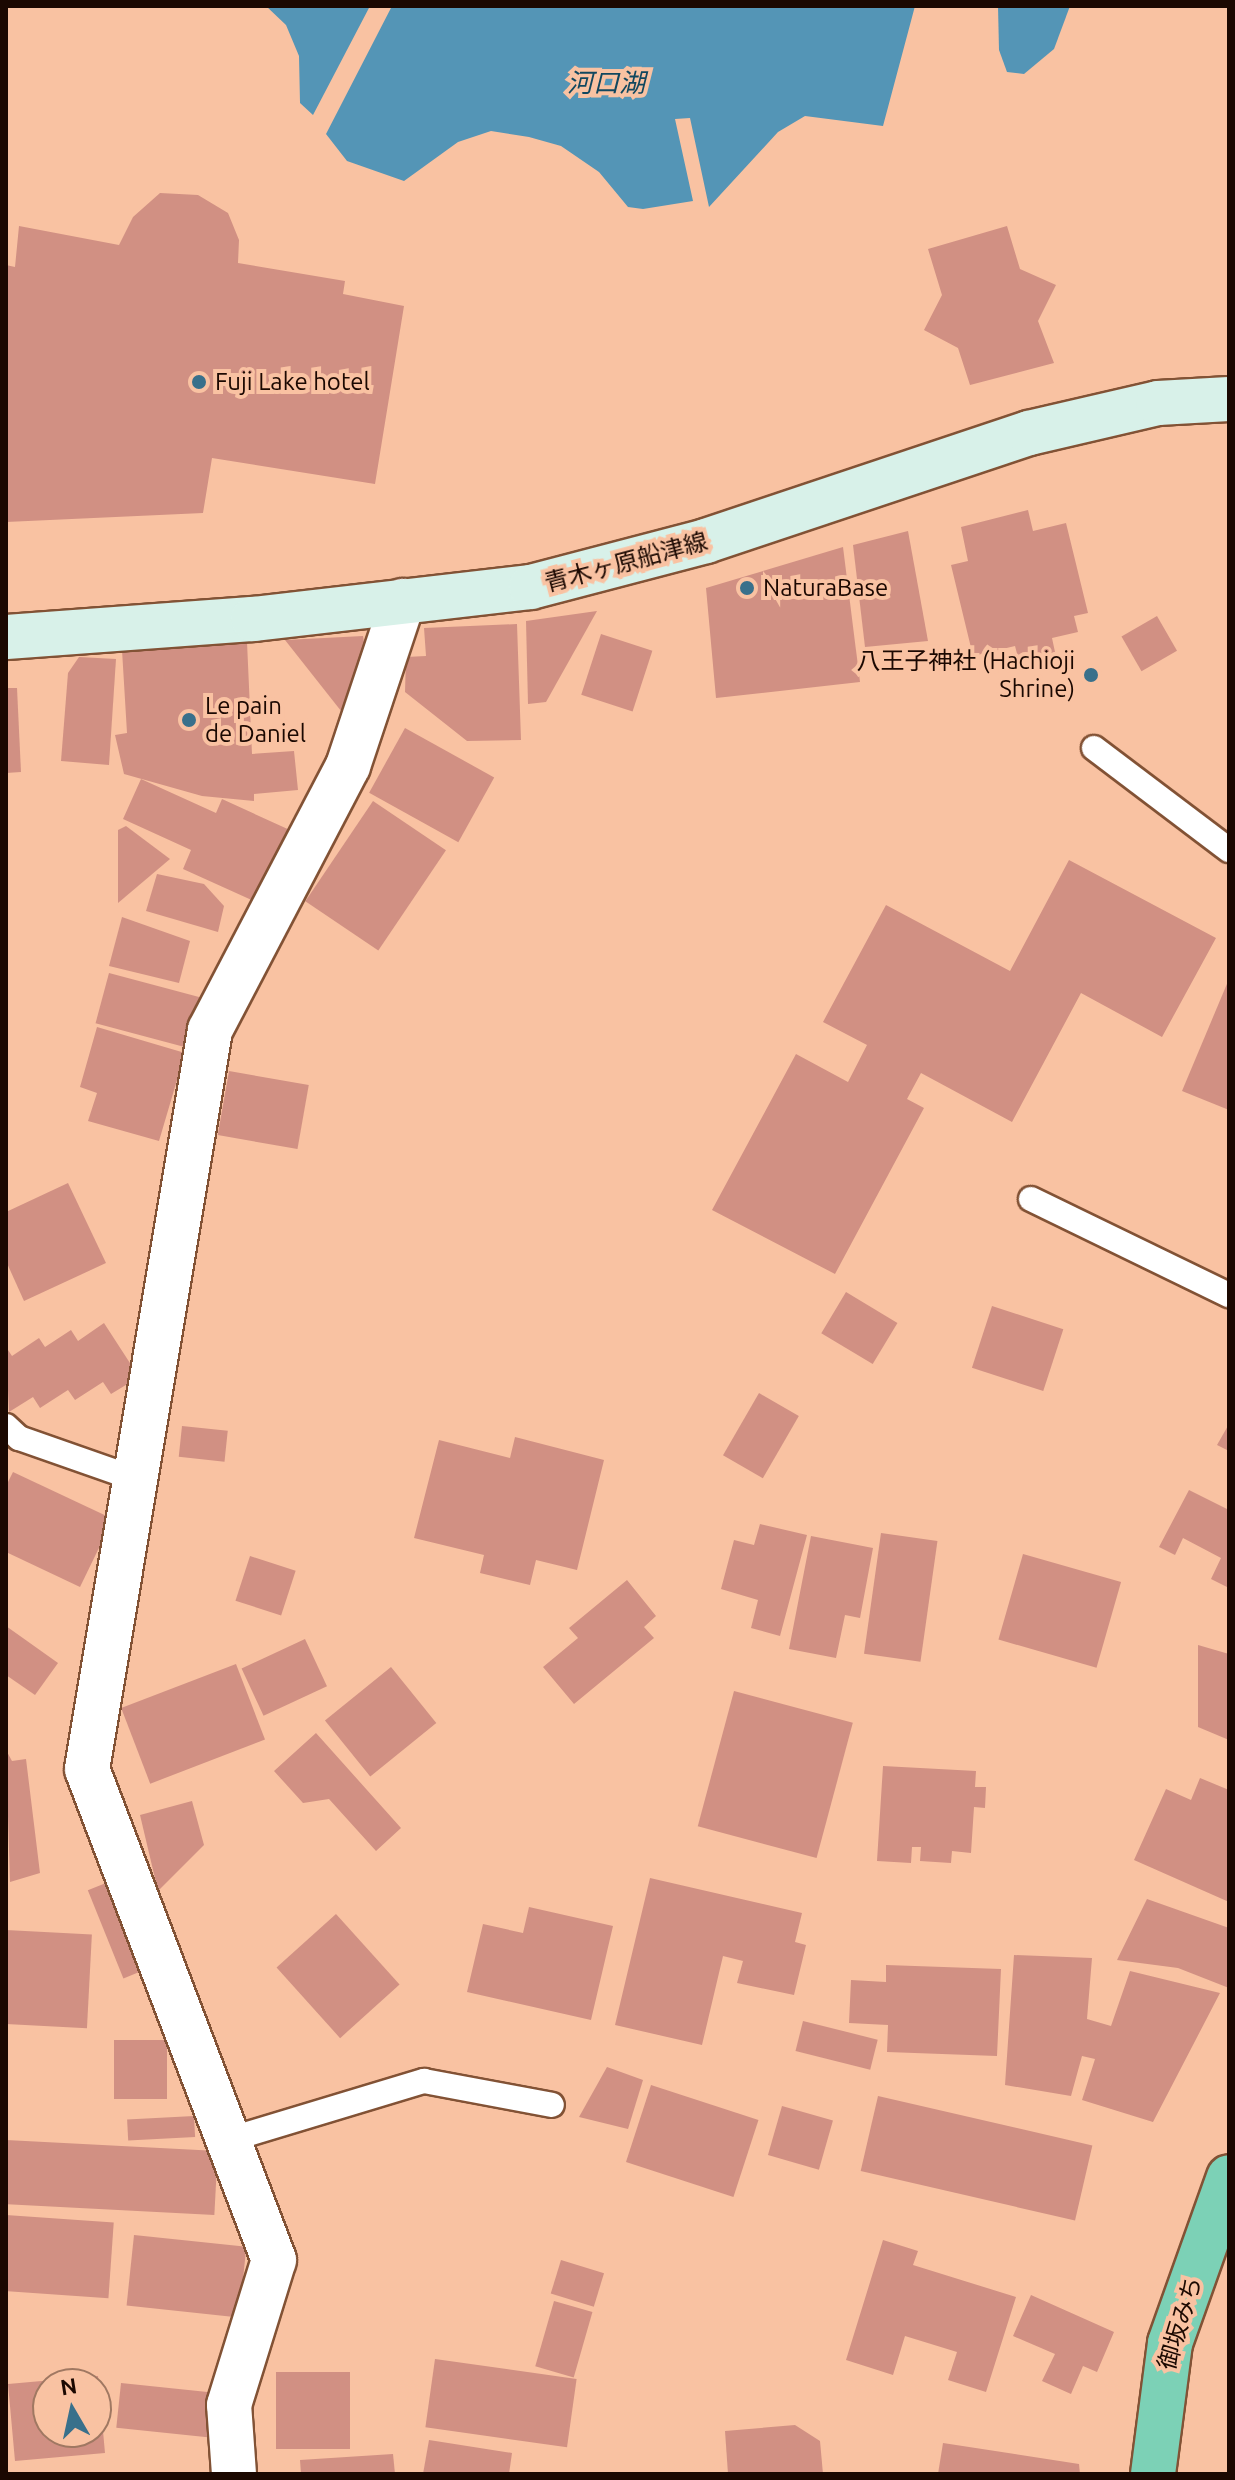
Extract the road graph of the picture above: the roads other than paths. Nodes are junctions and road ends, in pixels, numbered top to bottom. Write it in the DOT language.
graph roads {
  1 [pos="1229,399"];
  2 [pos="403,601"];
  3 [pos="6,637"];
  4 [pos="1094,748"];
  5 [pos="1229,850"];
  6 [pos="1031,1199"];
  7 [pos="1229,1295"];
  8 [pos="6,1426"];
  9 [pos="136,1479"];
  10 [pos="552,2105"];
  11 [pos="228,2140"];
  12 [pos="1229,2177"];
  13 [pos="234,2474"];
  14 [pos="1153,2474"];
  1 -- 2 [label="main road, 青木ヶ原船津線"];
  2 -- 3 [label="main road, 青木ヶ原船津線"];
  2 -- 9 [label="street"];
  4 -- 5 [label="lane"];
  6 -- 7 [label="lane"];
  8 -- 9 [label="lane"];
  9 -- 11 [label="street"];
  10 -- 11 [label="lane"];
  11 -- 13 [label="street"];
  12 -- 14 [label="highway, 御坂みち"];
}
